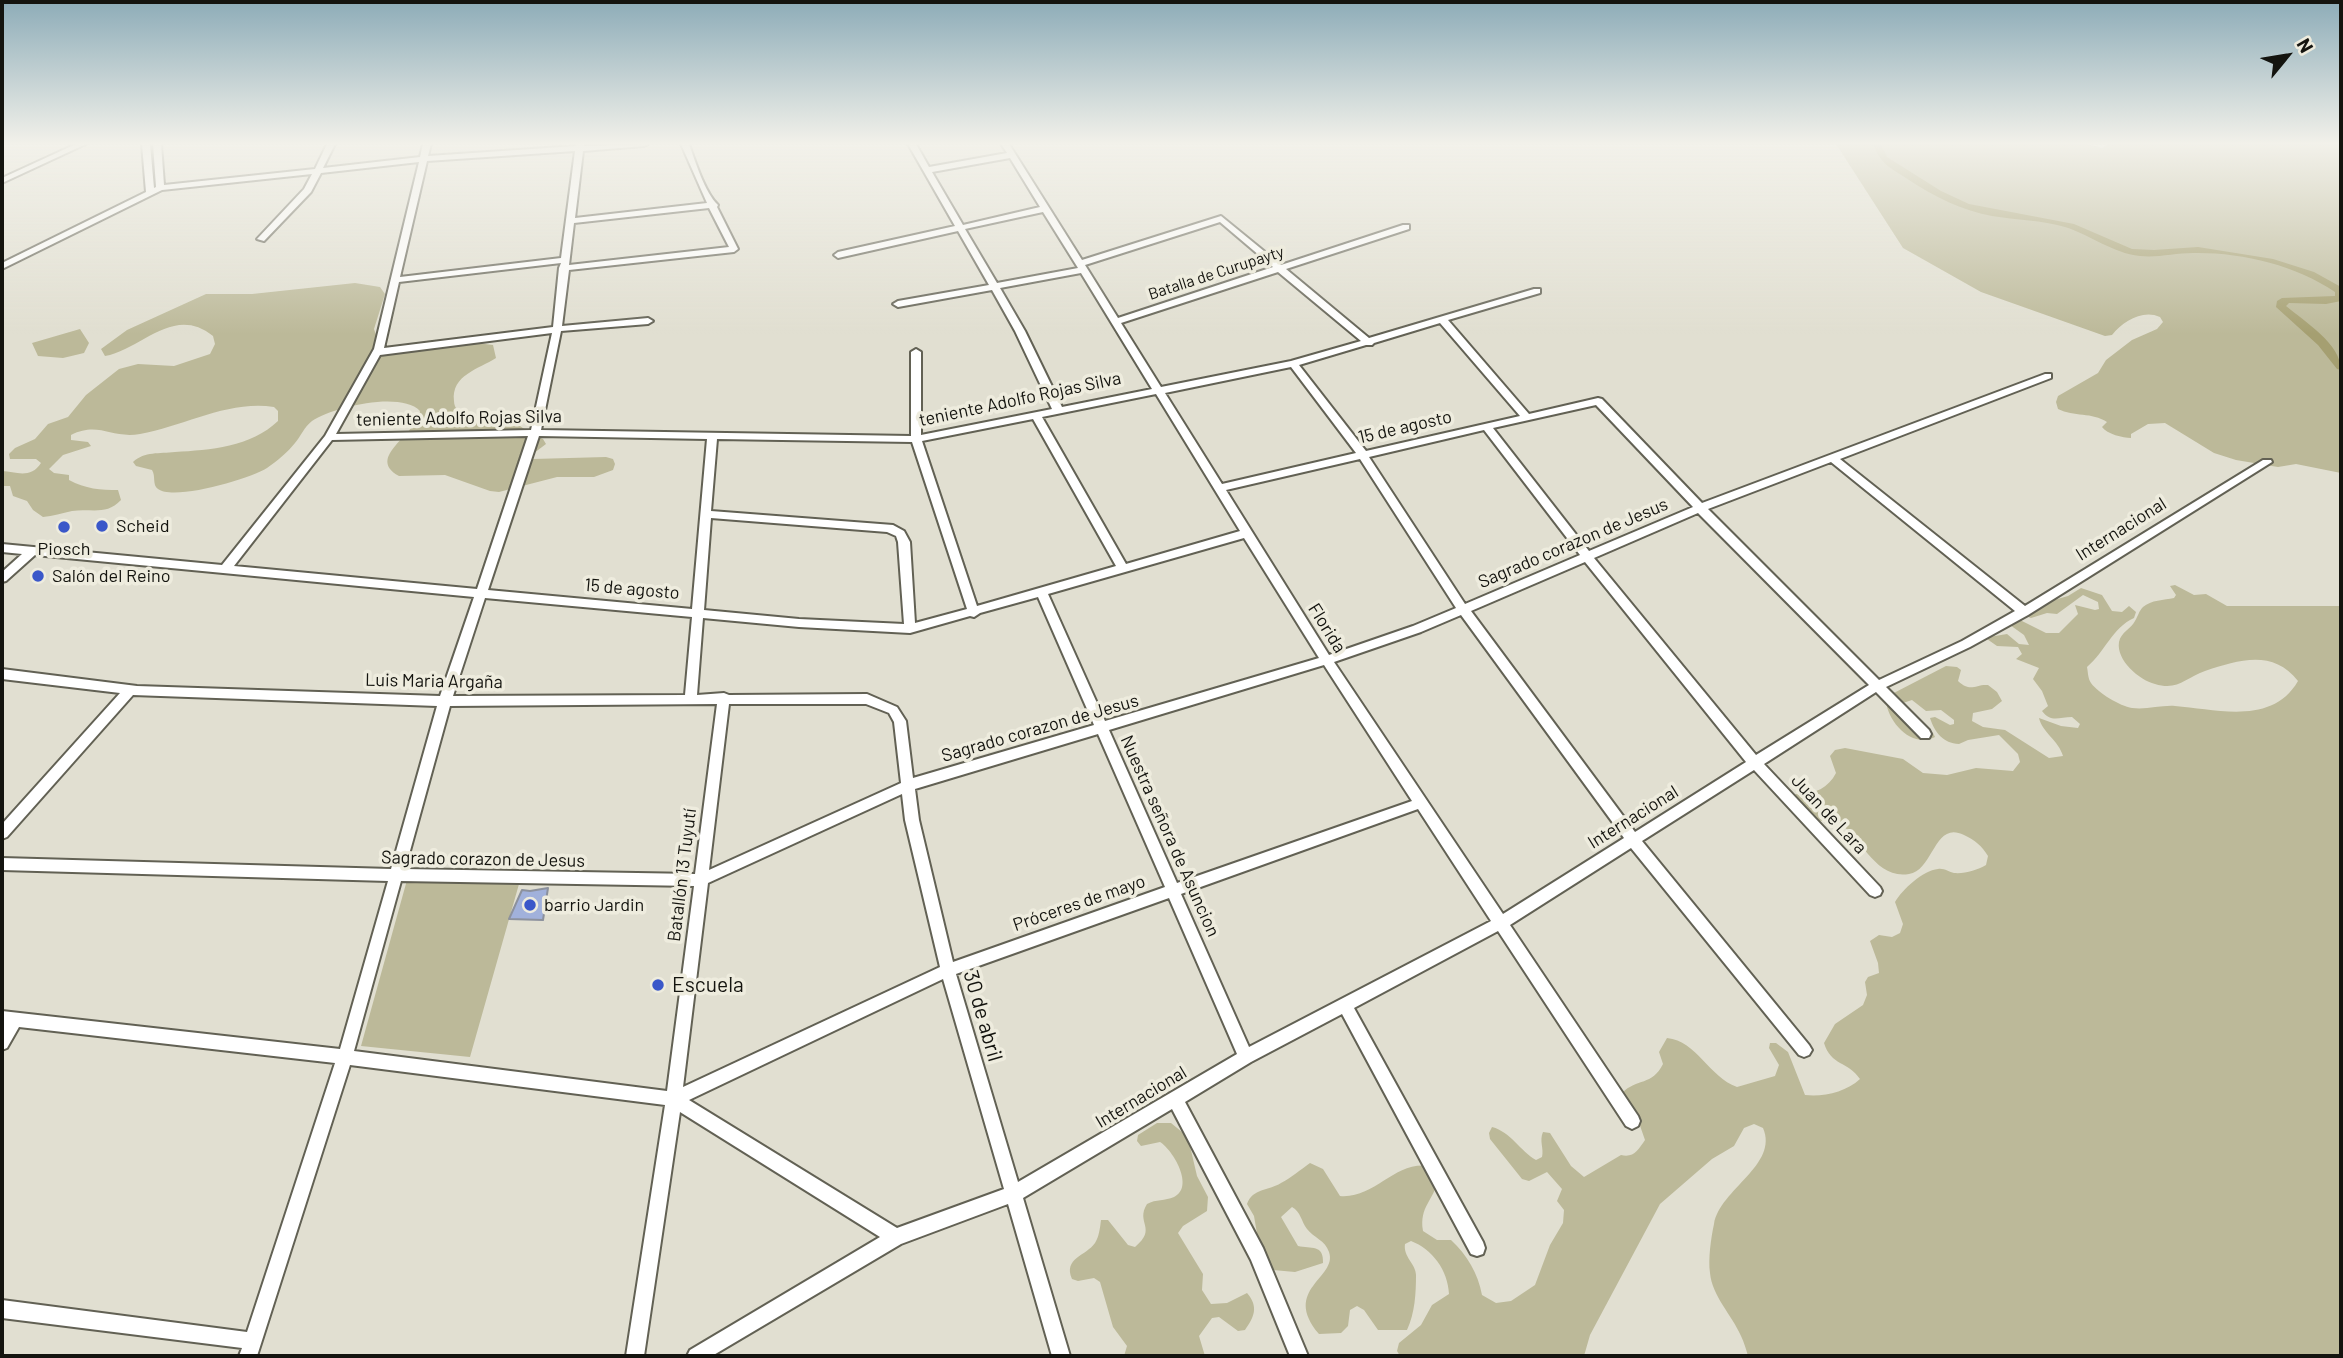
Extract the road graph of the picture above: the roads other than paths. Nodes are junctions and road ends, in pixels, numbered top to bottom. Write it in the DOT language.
graph roads {
  1 [pos="119,207"];
  2 [pos="291,207"];
  3 [pos="412,207"];
  4 [pos="572,207"];
  5 [pos="691,207"];
  6 [pos="715,207"];
  7 [pos="948,207"];
  8 [pos="1044,209"];
  9 [pos="570,220"];
  10 [pos="1406,227"];
  11 [pos="959,228"];
  12 [pos="261,239"];
  13 [pos="838,255"];
  14 [pos="564,264"];
  15 [pos="2,266"];
  16 [pos="1081,267"];
  17 [pos="1279,270"];
  18 [pos="396,279"];
  19 [pos="994,286"];
  20 [pos="1537,290"];
  21 [pos="898,304"];
  22 [pos="1442,319"];
  23 [pos="648,321"];
  24 [pos="1116,322"];
  25 [pos="557,329"];
  26 [pos="1368,343"];
  27 [pos="378,350"];
  28 [pos="916,352"];
  29 [pos="1293,364"];
  30 [pos="2048,376"];
  31 [pos="1158,388"];
  32 [pos="1058,410"];
  33 [pos="1036,415"];
  34 [pos="1527,417"];
  35 [pos="1486,426"];
  36 [pos="534,433"];
  37 [pos="712,436"];
  38 [pos="329,437"];
  39 [pos="916,439"];
  40 [pos="1363,455"];
  41 [pos="1834,459"];
  42 [pos="2267,462"];
  43 [pos="1220,488"];
  44 [pos="1700,508"];
  45 [pos="705,514"];
  46 [pos="1247,533"];
  47 [pos="2,548"];
  48 [pos="30,552"];
  49 [pos="1586,555"];
  50 [pos="225,569"];
  51 [pos="1123,569"];
  52 [pos="2,578"];
  53 [pos="1042,592"];
  54 [pos="481,593"];
  55 [pos="1463,609"];
  56 [pos="2024,612"];
  57 [pos="698,613"];
  58 [pos="974,613"];
  59 [pos="910,629"];
  60 [pos="1327,660"];
  61 [pos="2,674"];
  62 [pos="1875,687"];
  63 [pos="130,690"];
  64 [pos="691,698"];
  65 [pos="724,698"];
  66 [pos="867,699"];
  67 [pos="446,701"];
  68 [pos="1102,729"];
  69 [pos="1925,734"];
  70 [pos="1755,763"];
  71 [pos="909,785"];
  72 [pos="1421,803"];
  73 [pos="2,833"];
  74 [pos="1633,840"];
  75 [pos="2,864"];
  76 [pos="395,875"];
  77 [pos="701,880"];
  78 [pos="1173,891"];
  79 [pos="1875,891"];
  80 [pos="1501,923"];
  81 [pos="948,970"];
  82 [pos="1345,1005"];
  83 [pos="8,1019"];
  84 [pos="2,1043"];
  85 [pos="1804,1050"];
  86 [pos="345,1057"];
  87 [pos="1246,1057"];
  88 [pos="674,1099"];
  89 [pos="1175,1099"];
  90 [pos="1632,1121"];
  91 [pos="1014,1194"];
  92 [pos="897,1237"];
  93 [pos="1477,1248"];
  94 [pos="2,1309"];
  95 [pos="250,1349"];
  96 [pos="635,1356"];
  97 [pos="696,1356"];
  98 [pos="1061,1356"];
  99 [pos="1299,1356"];
  1 -- 15 [label="street"];
  2 -- 12 [label="street"];
  3 -- 18 [label="street"];
  4 -- 9 [label="street"];
  5 -- 9 [label="street"];
  6 -- 14 [label="street"];
  7 -- 11 [label="street"];
  8 -- 11 [label="street"];
  8 -- 16 [label="street, Florida"];
  9 -- 14 [label="street"];
  10 -- 17 [label="street, Batalla de Curupayty"];
  11 -- 13 [label="street"];
  11 -- 19 [label="street"];
  14 -- 18 [label="street"];
  14 -- 25 [label="street"];
  16 -- 17 [label="street"];
  16 -- 19 [label="street"];
  16 -- 24 [label="street, Florida"];
  17 -- 24 [label="street, Batalla de Curupayty"];
  17 -- 26 [label="street"];
  18 -- 27 [label="street"];
  19 -- 21 [label="street"];
  19 -- 32 [label="street"];
  20 -- 22 [label="street, teniente Adolfo Rojas Silva"];
  22 -- 26 [label="street, teniente Adolfo Rojas Silva"];
  22 -- 34 [label="street"];
  23 -- 25 [label="street"];
  24 -- 31 [label="street, Florida"];
  25 -- 27 [label="street"];
  25 -- 36 [label="street"];
  26 -- 29 [label="street, teniente Adolfo Rojas Silva"];
  27 -- 38 [label="street"];
  28 -- 39 [label="street"];
  29 -- 31 [label="street, teniente Adolfo Rojas Silva"];
  29 -- 40 [label="street"];
  30 -- 41 [label="street, Sagrado corazon de Jesus"];
  31 -- 32 [label="street, teniente Adolfo Rojas Silva"];
  31 -- 43 [label="street, Florida"];
  32 -- 33 [label="street, teniente Adolfo Rojas Silva"];
  33 -- 39 [label="street, teniente Adolfo Rojas Silva"];
  33 -- 51 [label="street"];
  34 -- 35 [label="street, 15 de agosto"];
  34 -- 44 [label="street, 15 de agosto"];
  35 -- 40 [label="street, 15 de agosto"];
  35 -- 49 [label="street"];
  36 -- 37 [label="street, teniente Adolfo Rojas Silva"];
  36 -- 38 [label="street, teniente Adolfo Rojas Silva"];
  36 -- 54 [label="street"];
  37 -- 39 [label="street, teniente Adolfo Rojas Silva"];
  37 -- 45 [label="street"];
  38 -- 50 [label="street"];
  39 -- 58 [label="street"];
  40 -- 43 [label="street, 15 de agosto"];
  40 -- 55 [label="street"];
  41 -- 44 [label="street, Sagrado corazon de Jesus"];
  41 -- 56 [label="street"];
  42 -- 56 [label="street, Internacional"];
  43 -- 46 [label="street, Florida"];
  44 -- 49 [label="street, Sagrado corazon de Jesus"];
  44 -- 62 [label="street"];
  45 -- 57 [label="street"];
  45 -- 59 [label="street"];
  46 -- 51 [label="street, 15 de agosto"];
  46 -- 60 [label="street, Florida"];
  47 -- 48 [label="street, 15 de agosto"];
  48 -- 50 [label="street, 15 de agosto"];
  48 -- 52 [label="street"];
  49 -- 55 [label="street, Sagrado corazon de Jesus"];
  49 -- 70 [label="street"];
  50 -- 54 [label="street, 15 de agosto"];
  51 -- 53 [label="street, 15 de agosto"];
  53 -- 58 [label="street, 15 de agosto"];
  53 -- 68 [label="street, Nuestra señora de Asuncion"];
  54 -- 57 [label="street, 15 de agosto"];
  54 -- 67 [label="street"];
  55 -- 60 [label="street, Sagrado corazon de Jesus"];
  55 -- 74 [label="street"];
  56 -- 62 [label="street, Internacional"];
  57 -- 59 [label="street, 15 de agosto"];
  57 -- 64 [label="street"];
  58 -- 59 [label="street, 15 de agosto"];
  60 -- 68 [label="street, Sagrado corazon de Jesus"];
  60 -- 72 [label="street, Florida"];
  61 -- 63 [label="street, Luis Maria Argaña"];
  62 -- 69 [label="street"];
  62 -- 70 [label="street, Internacional"];
  63 -- 67 [label="street, Luis Maria Argaña"];
  63 -- 73 [label="street"];
  64 -- 65 [label="street, Luis Maria Argaña"];
  64 -- 67 [label="street, Luis Maria Argaña"];
  65 -- 66 [label="street, Luis Maria Argaña"];
  65 -- 77 [label="street, Batallón 13 Tuyutí"];
  66 -- 71 [label="street, 30 de abril"];
  67 -- 76 [label="street"];
  68 -- 71 [label="street, Sagrado corazon de Jesus"];
  68 -- 78 [label="street, Nuestra señora de Asuncion"];
  70 -- 74 [label="street, Internacional"];
  70 -- 79 [label="street, Juan de Lara"];
  71 -- 77 [label="street, Sagrado corazon de Jesus"];
  71 -- 81 [label="street, 30 de abril"];
  72 -- 78 [label="street, Próceres de mayo"];
  72 -- 80 [label="street, Florida"];
  74 -- 80 [label="street, Internacional"];
  74 -- 85 [label="street"];
  75 -- 76 [label="street, Sagrado corazon de Jesus"];
  76 -- 77 [label="street, Sagrado corazon de Jesus"];
  76 -- 86 [label="street"];
  77 -- 88 [label="street, Batallón 13 Tuyutí"];
  78 -- 81 [label="street, Próceres de mayo"];
  78 -- 87 [label="street, Nuestra señora de Asuncion"];
  80 -- 82 [label="street, Internacional"];
  80 -- 90 [label="street, Florida"];
  81 -- 88 [label="street, Próceres de mayo"];
  81 -- 91 [label="street, 30 de abril"];
  82 -- 87 [label="street, Internacional"];
  82 -- 93 [label="street"];
  83 -- 84 [label="street"];
  83 -- 86 [label="street"];
  86 -- 88 [label="street"];
  86 -- 95 [label="street"];
  87 -- 89 [label="street, Internacional"];
  88 -- 92 [label="street"];
  88 -- 96 [label="street, Batallón 13 Tuyutí"];
  89 -- 91 [label="street, Internacional"];
  89 -- 99 [label="street"];
  91 -- 92 [label="street, Internacional"];
  91 -- 98 [label="street, 30 de abril"];
  92 -- 97 [label="street, Internacional"];
  94 -- 95 [label="street"];
}
